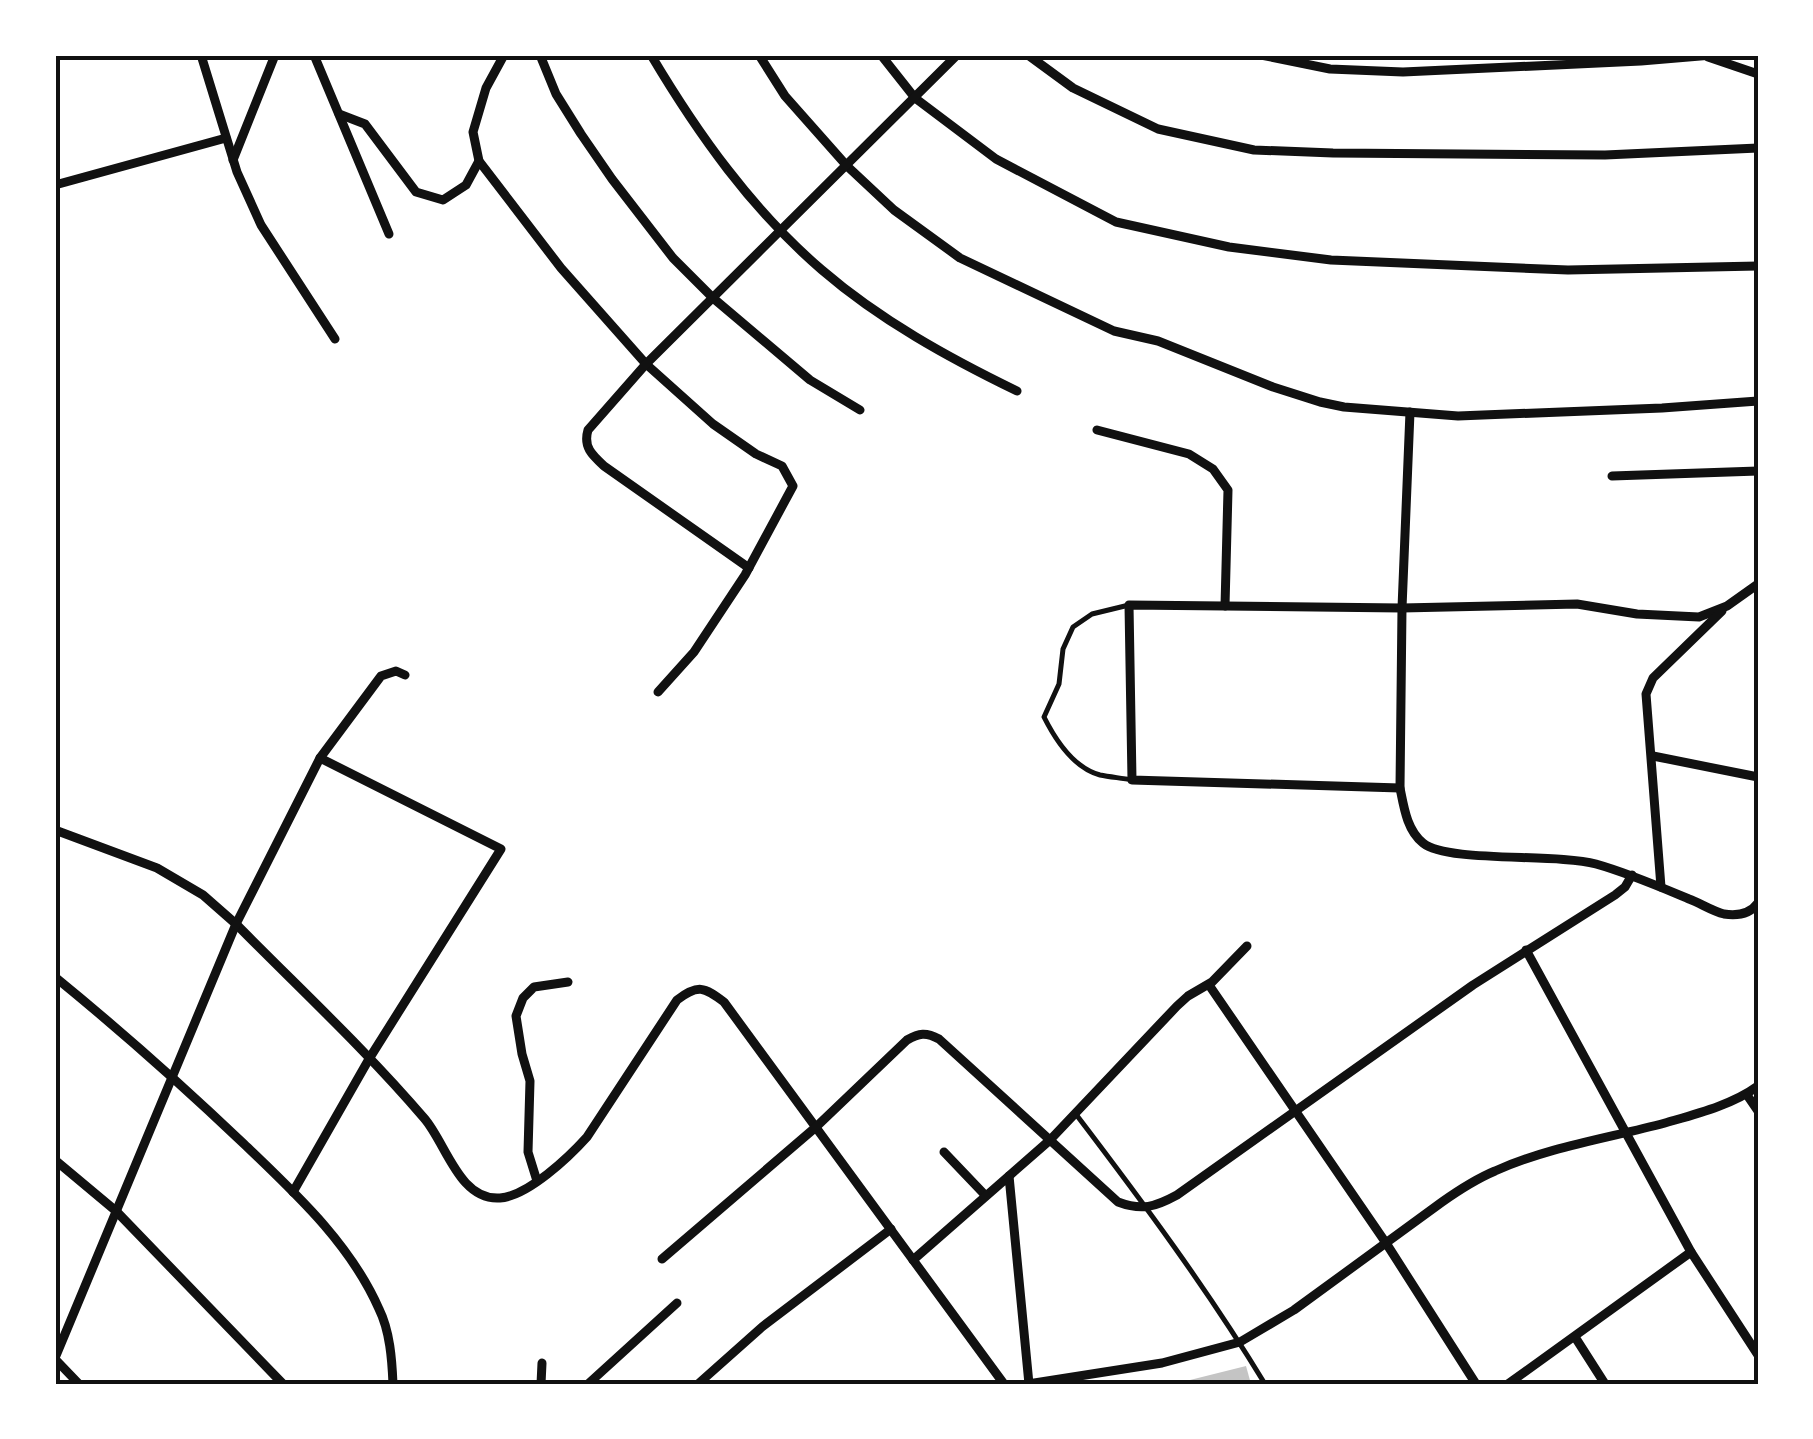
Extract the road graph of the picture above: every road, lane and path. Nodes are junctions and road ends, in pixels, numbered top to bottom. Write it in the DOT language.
graph roads {
  1 [pos="200,55"];
  2 [pos="275,55"];
  3 [pos="314,55"];
  4 [pos="504,55"];
  5 [pos="540,55"];
  6 [pos="651,55"];
  7 [pos="759,55"];
  8 [pos="881,55"];
  9 [pos="957,55"];
  10 [pos="1028,55"];
  11 [pos="1262,55"];
  12 [pos="1707,56"];
  13 [pos="1758,74"];
  14 [pos="914,98"];
  15 [pos="339,114"];
  16 [pos="226,138"];
  17 [pos="1758,148"];
  18 [pos="233,160"];
  19 [pos="479,161"];
  20 [pos="847,166"];
  21 [pos="55,185"];
  22 [pos="780,231"];
  23 [pos="389,234"];
  24 [pos="1758,266"];
  25 [pos="713,298"];
  26 [pos="335,340"];
  27 [pos="646,364"];
  28 [pos="1017,391"];
  29 [pos="1758,401"];
  30 [pos="860,410"];
  31 [pos="1410,412"];
  32 [pos="1096,430"];
  33 [pos="1758,471"];
  34 [pos="1612,476"];
  35 [pos="749,568"];
  36 [pos="1758,584"];
  37 [pos="1129,605"];
  38 [pos="1225,606"];
  39 [pos="1727,606"];
  40 [pos="1402,608"];
  41 [pos="406,675"];
  42 [pos="658,692"];
  43 [pos="1652,756"];
  44 [pos="320,758"];
  45 [pos="1758,777"];
  46 [pos="1132,780"];
  47 [pos="1400,788"];
  48 [pos="55,830"];
  49 [pos="1632,875"];
  50 [pos="1661,887"];
  51 [pos="1758,903"];
  52 [pos="236,924"];
  53 [pos="1247,946"];
  54 [pos="1526,950"];
  55 [pos="55,976"];
  56 [pos="568,982"];
  57 [pos="1209,985"];
  58 [pos="369,1059"];
  59 [pos="172,1075"];
  60 [pos="1758,1086"];
  61 [pos="1747,1094"];
  62 [pos="1296,1110"];
  63 [pos="1758,1111"];
  64 [pos="1075,1113"];
  65 [pos="816,1127"];
  66 [pos="1626,1134"];
  67 [pos="1050,1140"];
  68 [pos="944,1152"];
  69 [pos="55,1160"];
  70 [pos="1008,1176"];
  71 [pos="537,1180"];
  72 [pos="293,1192"];
  73 [pos="985,1195"];
  74 [pos="1148,1209"];
  75 [pos="116,1211"];
  76 [pos="891,1229"];
  77 [pos="1386,1243"];
  78 [pos="1691,1252"];
  79 [pos="662,1259"];
  80 [pos="913,1260"];
  81 [pos="677,1304"];
  82 [pos="1574,1338"];
  83 [pos="1240,1342"];
  84 [pos="1758,1355"];
  85 [pos="55,1358"];
  86 [pos="542,1363"];
  87 [pos="79,1384"];
  88 [pos="283,1384"];
  89 [pos="393,1384"];
  90 [pos="540,1384"];
  91 [pos="588,1384"];
  92 [pos="698,1384"];
  93 [pos="1004,1384"];
  94 [pos="1028,1384"];
  95 [pos="1265,1384"];
  96 [pos="1476,1384"];
  97 [pos="1508,1384"];
  98 [pos="1604,1384"];
  1 -- 16 [label="street"];
  2 -- 18 [label="street"];
  3 -- 15 [label="street"];
  4 -- 19 [label="street"];
  5 -- 25 [label="street"];
  6 -- 22 [label="street"];
  7 -- 20 [label="street"];
  8 -- 14 [label="street"];
  9 -- 14 [label="street"];
  10 -- 17 [label="street"];
  11 -- 12 [label="street"];
  12 -- 13 [label="street"];
  14 -- 20 [label="street"];
  14 -- 24 [label="street"];
  15 -- 19 [label="street"];
  15 -- 23 [label="street"];
  16 -- 18 [label="street"];
  16 -- 21 [label="street"];
  18 -- 26 [label="street"];
  19 -- 27 [label="street"];
  20 -- 22 [label="street"];
  20 -- 31 [label="street"];
  22 -- 25 [label="street"];
  22 -- 28 [label="street"];
  25 -- 27 [label="street"];
  25 -- 30 [label="street"];
  27 -- 35 [label="street"];
  27 -- 35 [label="street"];
  29 -- 31 [label="street"];
  31 -- 40 [label="street"];
  32 -- 38 [label="street"];
  33 -- 34 [label="street"];
  35 -- 42 [label="street"];
  36 -- 39 [label="street"];
  37 -- 38 [label="street"];
  37 -- 46 [label="street"];
  37 -- 46 [label="lane"];
  38 -- 40 [label="street"];
  39 -- 40 [label="street"];
  39 -- 43 [label="street"];
  40 -- 47 [label="street"];
  41 -- 44 [label="street"];
  43 -- 45 [label="street"];
  43 -- 50 [label="street"];
  44 -- 52 [label="street"];
  44 -- 58 [label="street"];
  46 -- 47 [label="street"];
  47 -- 49 [label="street"];
  48 -- 52 [label="street"];
  49 -- 50 [label="street"];
  49 -- 54 [label="street"];
  50 -- 51 [label="street"];
  52 -- 58 [label="street"];
  52 -- 59 [label="street"];
  53 -- 57 [label="street"];
  54 -- 62 [label="street"];
  54 -- 66 [label="street"];
  55 -- 59 [label="street"];
  56 -- 71 [label="street"];
  57 -- 62 [label="street"];
  57 -- 64 [label="street"];
  58 -- 71 [label="street"];
  58 -- 72 [label="street"];
  59 -- 72 [label="street"];
  59 -- 75 [label="street"];
  60 -- 61 [label="street"];
  61 -- 63 [label="street"];
  61 -- 66 [label="street"];
  62 -- 74 [label="street"];
  62 -- 77 [label="street"];
  64 -- 67 [label="street"];
  64 -- 74 [label="lane"];
  65 -- 67 [label="street"];
  65 -- 71 [label="street"];
  65 -- 76 [label="street"];
  65 -- 79 [label="street"];
  66 -- 77 [label="street"];
  66 -- 78 [label="street"];
  67 -- 70 [label="street"];
  67 -- 74 [label="street"];
  68 -- 73 [label="street"];
  69 -- 75 [label="street"];
  70 -- 73 [label="street"];
  70 -- 94 [label="street"];
  72 -- 89 [label="street"];
  73 -- 80 [label="street"];
  74 -- 83 [label="lane"];
  75 -- 85 [label="street"];
  75 -- 88 [label="street"];
  76 -- 80 [label="street"];
  76 -- 92 [label="street"];
  77 -- 83 [label="street"];
  77 -- 96 [label="street"];
  78 -- 82 [label="street"];
  78 -- 84 [label="street"];
  80 -- 93 [label="street"];
  81 -- 91 [label="street"];
  82 -- 97 [label="street"];
  82 -- 98 [label="street"];
  83 -- 94 [label="street"];
  83 -- 95 [label="lane"];
  85 -- 87 [label="street"];
  86 -- 90 [label="street"];
}
